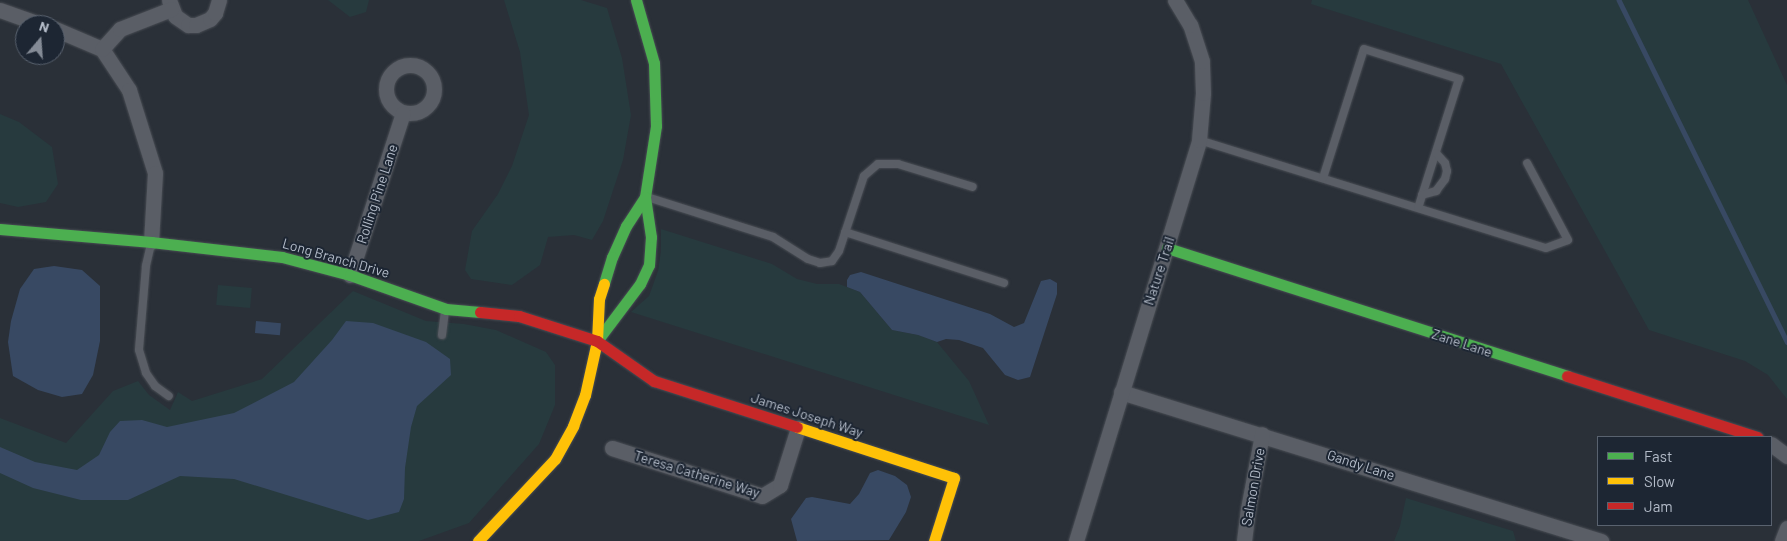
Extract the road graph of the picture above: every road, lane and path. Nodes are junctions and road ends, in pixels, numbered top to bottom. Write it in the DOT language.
graph roads {
  1 [pos="219,0"];
  2 [pos="636,0"];
  3 [pos="1180,3"];
  4 [pos="170,5"];
  5 [pos="0,10"];
  6 [pos="15,15"];
  7 [pos="65,34"];
  8 [pos="102,49"];
  9 [pos="403,113"];
  10 [pos="1199,140"];
  11 [pos="1436,153"];
  12 [pos="1527,163"];
  13 [pos="1323,178"];
  14 [pos="973,187"];
  15 [pos="1422,195"];
  16 [pos="645,197"];
  17 [pos="1418,208"];
  18 [pos="0,229"];
  19 [pos="845,232"];
  20 [pos="151,242"];
  21 [pos="1167,248"];
  22 [pos="350,275"];
  23 [pos="1004,282"];
  24 [pos="446,309"];
  25 [pos="442,335"];
  26 [pos="597,341"];
  27 [pos="1121,392"];
  28 [pos="169,396"];
  29 [pos="798,428"];
  30 [pos="1262,434"];
  31 [pos="1754,436"];
  32 [pos="1772,445"];
  33 [pos="612,448"];
  34 [pos="1787,456"];
  35 [pos="1787,528"];
  36 [pos="478,541"];
  37 [pos="934,541"];
  38 [pos="1076,541"];
  39 [pos="1244,541"];
  40 [pos="1601,541"];
  41 [pos="1782,541"];
  1 -- 4 [label="street"];
  2 -- 16 [label="street"];
  3 -- 10 [label="street, Nature Trail"];
  4 -- 8 [label="street"];
  5 -- 6 [label="street"];
  7 -- 8 [label="street"];
  8 -- 20 [label="street"];
  9 -- 22 [label="street, Rolling Pine Lane"];
  10 -- 13 [label="lane"];
  10 -- 21 [label="street, Nature Trail"];
  11 -- 13 [label="lane"];
  11 -- 15 [label="lane"];
  11 -- 15 [label="lane"];
  12 -- 17 [label="lane"];
  13 -- 17 [label="lane"];
  14 -- 19 [label="lane"];
  15 -- 17 [label="lane"];
  16 -- 19 [label="lane"];
  16 -- 26 [label="street"];
  16 -- 26 [label="street"];
  18 -- 20 [label="street, Long Branch Drive"];
  19 -- 23 [label="lane"];
  20 -- 22 [label="street, Long Branch Drive"];
  20 -- 28 [label="lane"];
  21 -- 27 [label="street, Nature Trail"];
  21 -- 31 [label="street, Zane Lane"];
  22 -- 24 [label="street, Long Branch Drive"];
  24 -- 25 [label="lane"];
  24 -- 26 [label="street, Long Branch Drive"];
  26 -- 29 [label="street, James Joseph Way"];
  26 -- 36 [label="street"];
  27 -- 30 [label="street, Gandy Lane"];
  27 -- 38 [label="street, Nature Trail"];
  29 -- 33 [label="street, Teresa Catherine Way"];
  29 -- 37 [label="street, James Joseph Way"];
  30 -- 39 [label="street, Salmon Drive"];
  30 -- 40 [label="street, Gandy Lane"];
  32 -- 34 [label="street"];
  35 -- 41 [label="street"];
}
